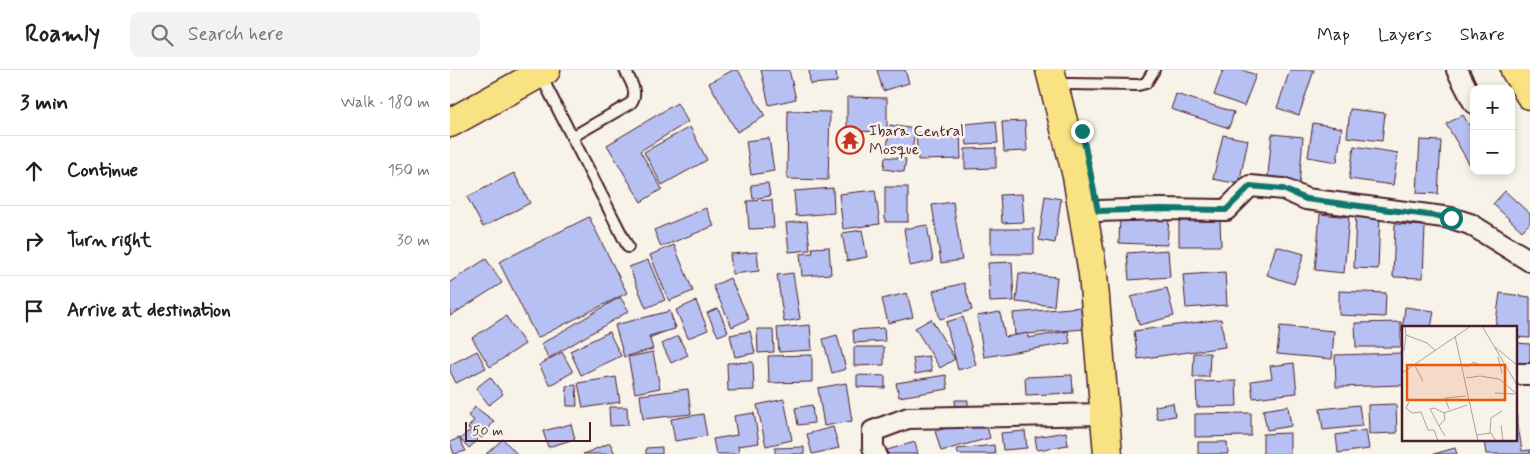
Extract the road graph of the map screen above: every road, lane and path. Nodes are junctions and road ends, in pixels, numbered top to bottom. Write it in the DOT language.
graph roads {
  1 [pos="625,70"];
  2 [pos="1154,70"];
  3 [pos="1457,70"];
  4 [pos="1515,70"];
  5 [pos="535,71"];
  6 [pos="1061,74"];
  7 [pos="1470,95"];
  8 [pos="1530,95"];
  9 [pos="450,108"];
  10 [pos="450,123"];
  11 [pos="572,137"];
  12 [pos="1098,211"];
  13 [pos="628,246"];
  14 [pos="1530,261"];
  15 [pos="1104,414"];
  16 [pos="876,454"];
  17 [pos="1108,454"];
  18 [pos="1123,454"];
  1 -- 11 [label="lane"];
  2 -- 6 [label="lane"];
  3 -- 7 [label="street"];
  4 -- 8 [label="main road"];
  5 -- 9 [label="main road"];
  5 -- 10 [label="main road"];
  5 -- 11 [label="lane"];
  6 -- 12 [label="main road"];
  6 -- 15 [label="main road"];
  11 -- 13 [label="lane"];
  12 -- 14 [label="street"];
  12 -- 18 [label="main road"];
  15 -- 16 [label="street"];
  15 -- 17 [label="main road"];
}
